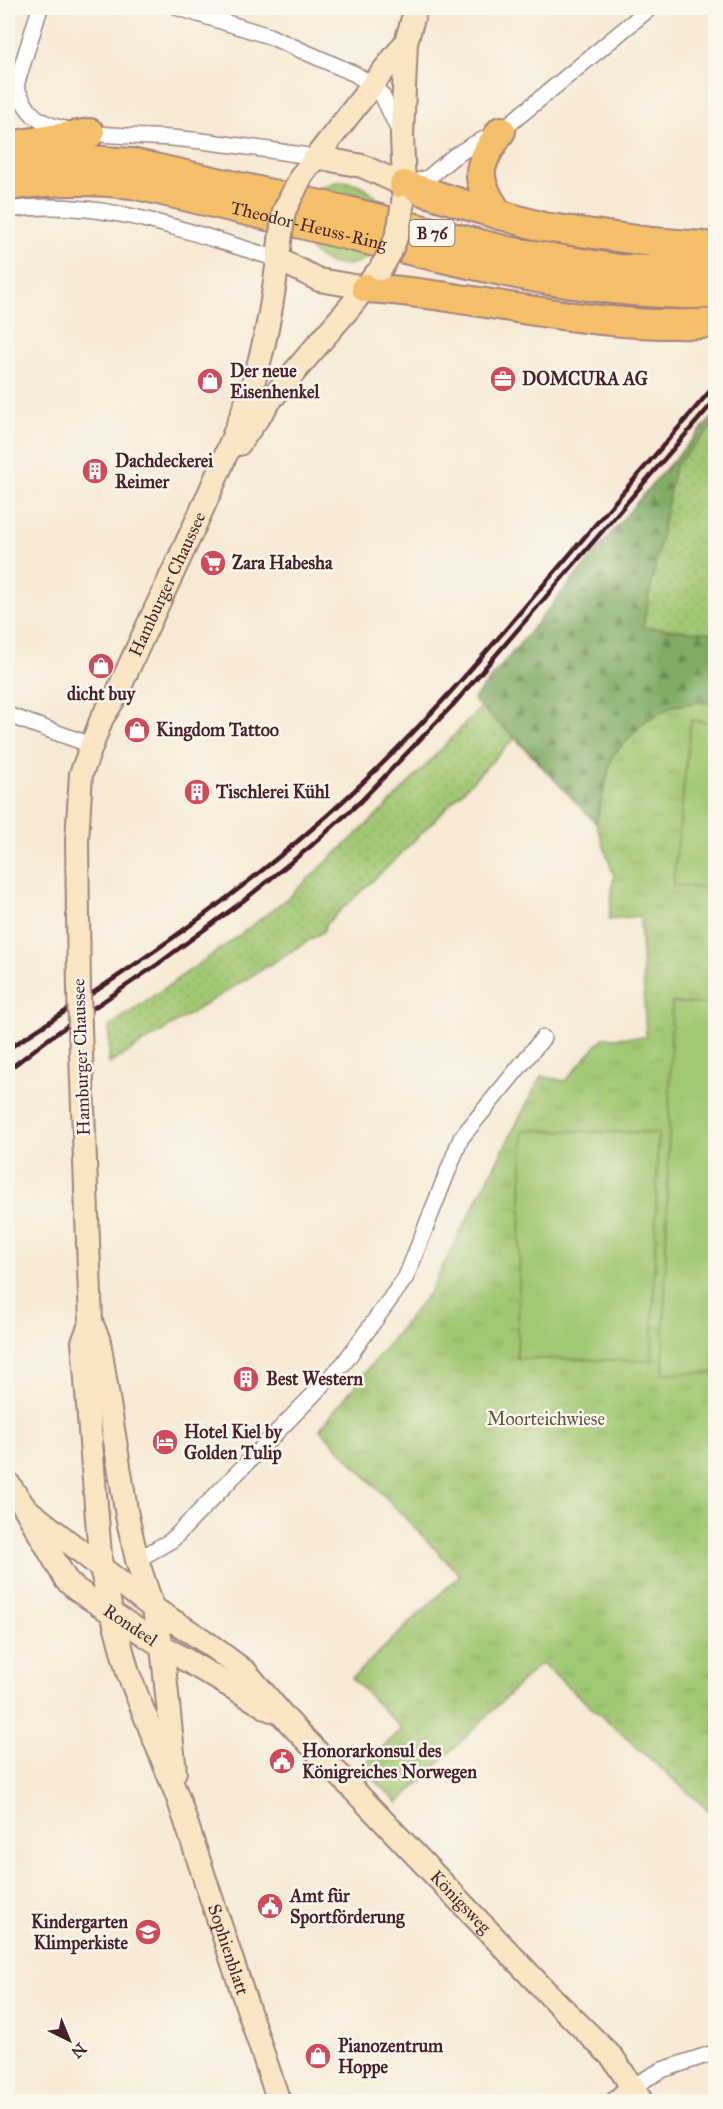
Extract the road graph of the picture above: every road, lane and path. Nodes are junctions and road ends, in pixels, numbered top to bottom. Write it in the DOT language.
graph roads {
  1 [pos="40,8"];
  2 [pos="179,8"];
  3 [pos="416,8"];
  4 [pos="650,8"];
  5 [pos="406,42"];
  6 [pos="373,86"];
  7 [pos="16,87"];
  8 [pos="8,111"];
  9 [pos="501,131"];
  10 [pos="90,133"];
  11 [pos="402,136"];
  12 [pos="8,146"];
  13 [pos="316,157"];
  14 [pos="8,164"];
  15 [pos="8,186"];
  16 [pos="403,196"];
  17 [pos="8,210"];
  18 [pos="499,215"];
  19 [pos="716,247"];
  20 [pos="279,250"];
  21 [pos="716,272"];
  22 [pos="373,279"];
  23 [pos="716,294"];
  24 [pos="716,323"];
  25 [pos="219,473"];
  26 [pos="116,696"];
  27 [pos="8,715"];
  28 [pos="91,745"];
  29 [pos="80,792"];
  30 [pos="543,1038"];
  31 [pos="91,1322"];
  32 [pos="8,1483"];
  33 [pos="25,1508"];
  34 [pos="137,1560"];
  35 [pos="101,1568"];
  36 [pos="153,1608"];
  37 [pos="112,1614"];
  38 [pos="162,1646"];
  39 [pos="285,1718"];
  40 [pos="178,1798"];
  41 [pos="716,2052"];
  42 [pos="631,2096"];
  43 [pos="279,2102"];
  1 -- 7 [label="street"];
  2 -- 6 [label="street"];
  3 -- 5 [label="main road, Hamburger Chaussee"];
  4 -- 9 [label="street"];
  5 -- 6 [label="main road, Hamburger Chaussee"];
  5 -- 11 [label="main road, Hamburger Chaussee"];
  6 -- 11 [label="street"];
  6 -- 13 [label="main road, Hamburger Chaussee"];
  7 -- 8 [label="street"];
  7 -- 10 [label="street"];
  9 -- 16 [label="street"];
  9 -- 18 [label="highway"];
  10 -- 12 [label="highway"];
  10 -- 13 [label="street"];
  11 -- 16 [label="main road, Hamburger Chaussee"];
  13 -- 16 [label="main road"];
  13 -- 20 [label="main road, Hamburger Chaussee, bridge"];
  14 -- 21 [label="highway, Theodor-Heuss-Ring / B 76"];
  15 -- 23 [label="highway, Theodor-Heuss-Ring / B 76"];
  16 -- 18 [label="highway"];
  16 -- 22 [label="main road, Hamburger Chaussee, bridge"];
  17 -- 20 [label="street, Theodor-Heuss-Ring"];
  18 -- 19 [label="highway"];
  20 -- 22 [label="main road"];
  20 -- 25 [label="main road, Hamburger Chaussee"];
  22 -- 24 [label="highway"];
  22 -- 25 [label="main road, Hamburger Chaussee"];
  25 -- 26 [label="main road, Hamburger Chaussee"];
  26 -- 28 [label="main road, Hamburger Chaussee"];
  26 -- 29 [label="main road, Hamburger Chaussee"];
  27 -- 28 [label="street"];
  28 -- 29 [label="main road, Hamburger Chaussee"];
  29 -- 31 [label="main road, Hamburger Chaussee, bridge"];
  30 -- 34 [label="street"];
  31 -- 34 [label="main road, Hamburger Chaussee"];
  31 -- 35 [label="main road, Hamburger Chaussee"];
  32 -- 33 [label="main road"];
  33 -- 35 [label="main road"];
  33 -- 37 [label="main road"];
  34 -- 36 [label="main road, Hamburger Chaussee"];
  35 -- 36 [label="main road, Rondeel"];
  35 -- 37 [label="main road, Rondeel"];
  36 -- 38 [label="main road, Rondeel"];
  36 -- 39 [label="main road, Königsweg"];
  37 -- 38 [label="main road, Rondeel"];
  37 -- 40 [label="main road, Sophienblatt"];
  38 -- 39 [label="main road, Königsweg"];
  38 -- 40 [label="main road, Sophienblatt"];
  39 -- 42 [label="main road, Königsweg"];
  40 -- 43 [label="main road, Sophienblatt"];
  41 -- 42 [label="street, Königsweg"];
}
